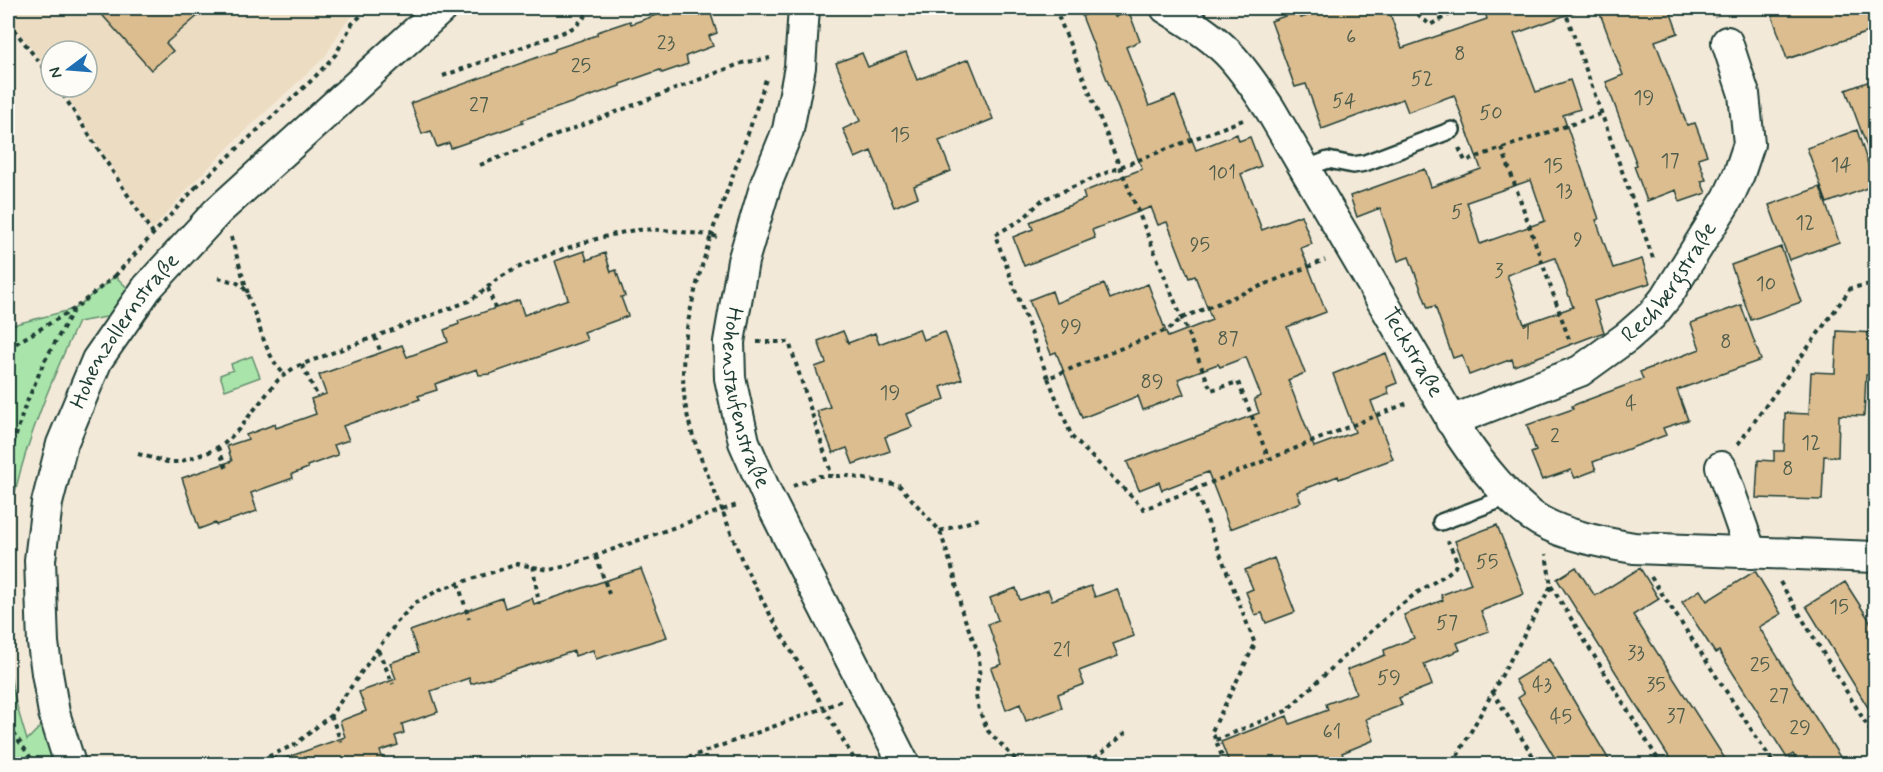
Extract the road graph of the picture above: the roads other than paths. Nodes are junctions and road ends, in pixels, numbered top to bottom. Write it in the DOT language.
graph roads {
  1 [pos="441,8"];
  2 [pos="804,8"];
  3 [pos="1166,8"];
  4 [pos="1727,42"];
  5 [pos="1452,130"];
  6 [pos="1304,169"];
  7 [pos="1452,421"];
  8 [pos="1721,467"];
  9 [pos="1511,496"];
  10 [pos="1441,522"];
  11 [pos="1757,553"];
  12 [pos="1875,557"];
  13 [pos="70,765"];
  14 [pos="904,765"];
  1 -- 13 [label="street, Hohenzollernstraße"];
  2 -- 14 [label="street, Hohenstaufenstraße"];
  3 -- 6 [label="street, Teckstraße"];
  4 -- 7 [label="street, Rechbergstraße"];
  5 -- 6 [label="lane"];
  6 -- 7 [label="street, Teckstraße"];
  7 -- 9 [label="street, Teckstraße"];
  8 -- 11 [label="street"];
  9 -- 10 [label="lane"];
  9 -- 11 [label="street, Teckstraße"];
  11 -- 12 [label="street, Teckstraße"];
}
